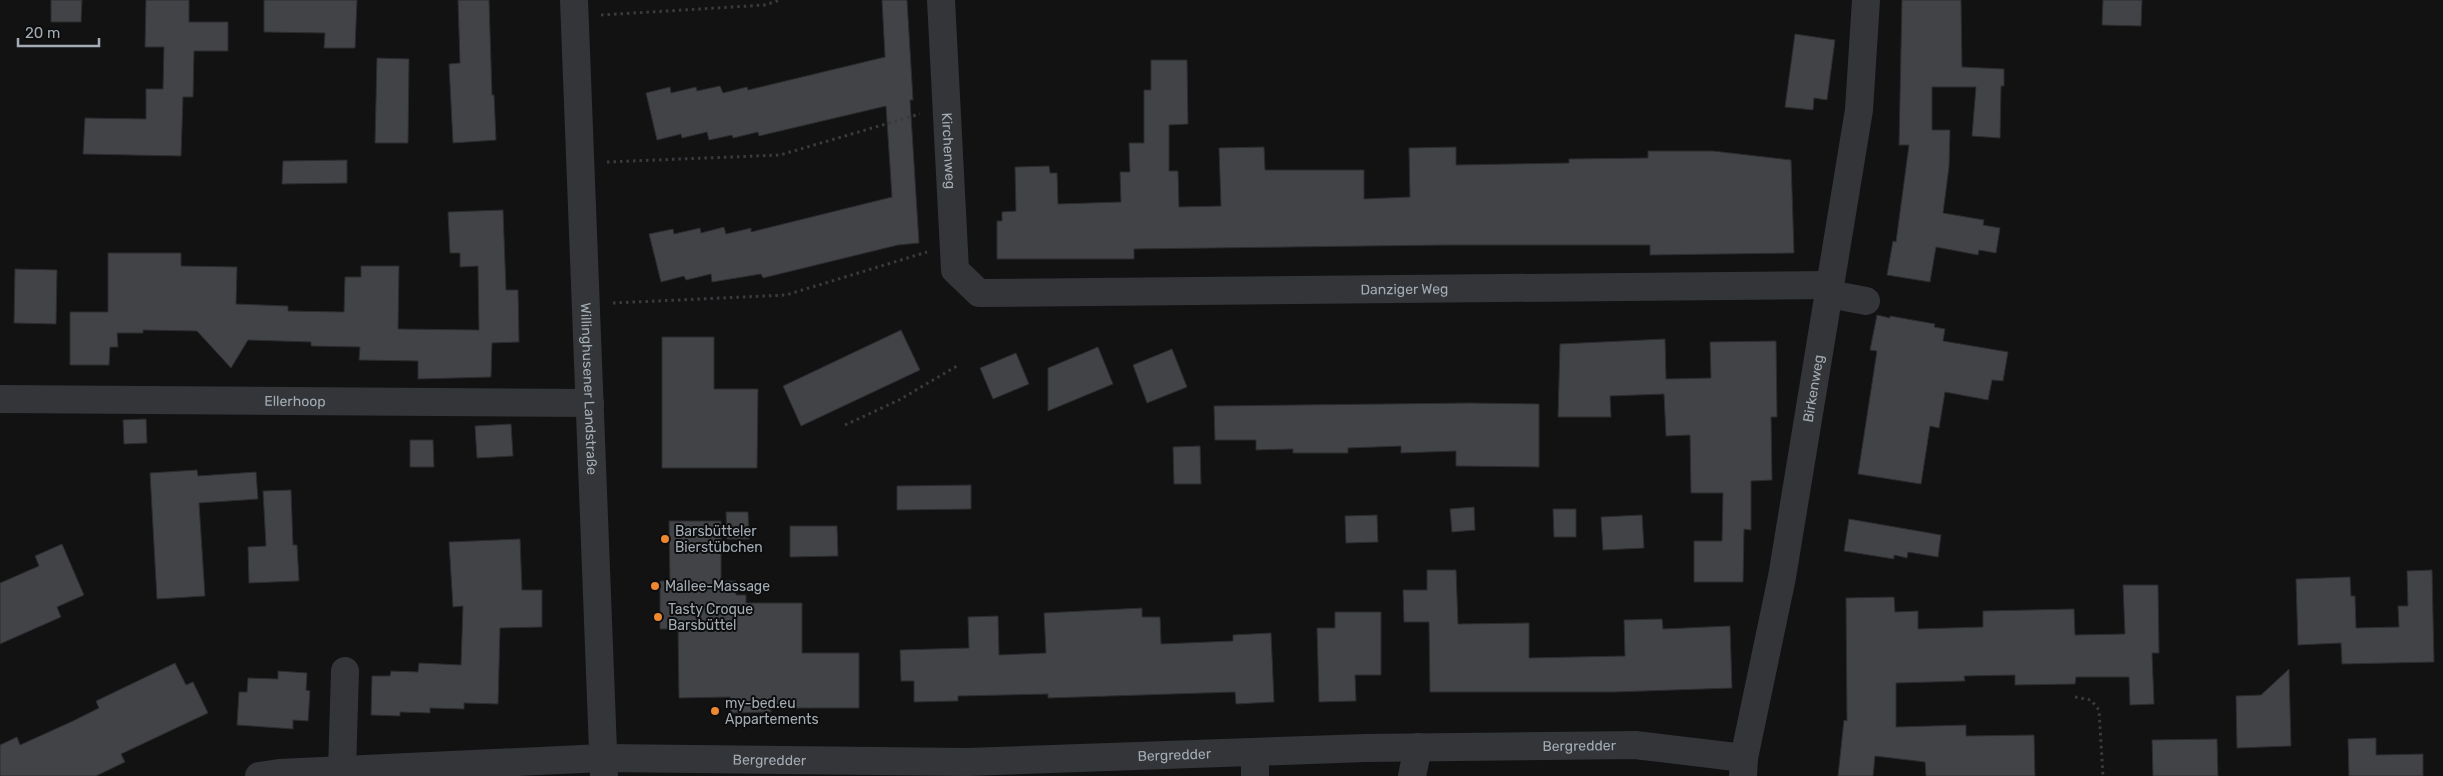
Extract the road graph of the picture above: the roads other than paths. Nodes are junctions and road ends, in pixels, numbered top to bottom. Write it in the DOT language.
graph roads {
  1 [pos="941,0"];
  2 [pos="1866,0"];
  3 [pos="574,8"];
  4 [pos="1829,289"];
  5 [pos="978,293"];
  6 [pos="1866,301"];
  7 [pos="0,399"];
  8 [pos="590,403"];
  9 [pos="345,671"];
  10 [pos="1418,747"];
  11 [pos="1255,764"];
  12 [pos="604,767"];
  13 [pos="1094,767"];
  14 [pos="1744,767"];
  15 [pos="975,769"];
  16 [pos="342,771"];
  17 [pos="393,772"];
  18 [pos="259,776"];
  19 [pos="1412,776"];
  1 -- 5 [label="street, Kirchenweg"];
  2 -- 4 [label="street, Birkenweg"];
  3 -- 8 [label="street, Willinghusener Landstraße"];
  4 -- 5 [label="street, Danziger Weg"];
  4 -- 6 [label="street, Danziger Weg"];
  4 -- 14 [label="street, Birkenweg"];
  7 -- 8 [label="street, Ellerhoop"];
  8 -- 12 [label="street, Willinghusener Landstraße"];
  9 -- 16 [label="street"];
  10 -- 11 [label="street, Bergredder"];
  10 -- 14 [label="street, Bergredder"];
  10 -- 19 [label="street"];
  11 -- 13 [label="street, Bergredder"];
  12 -- 15 [label="street, Bergredder"];
  12 -- 17 [label="street, Bergredder"];
  13 -- 15 [label="street, Bergredder"];
  16 -- 17 [label="street, Bergredder"];
  16 -- 18 [label="street, Bergredder"];
}
